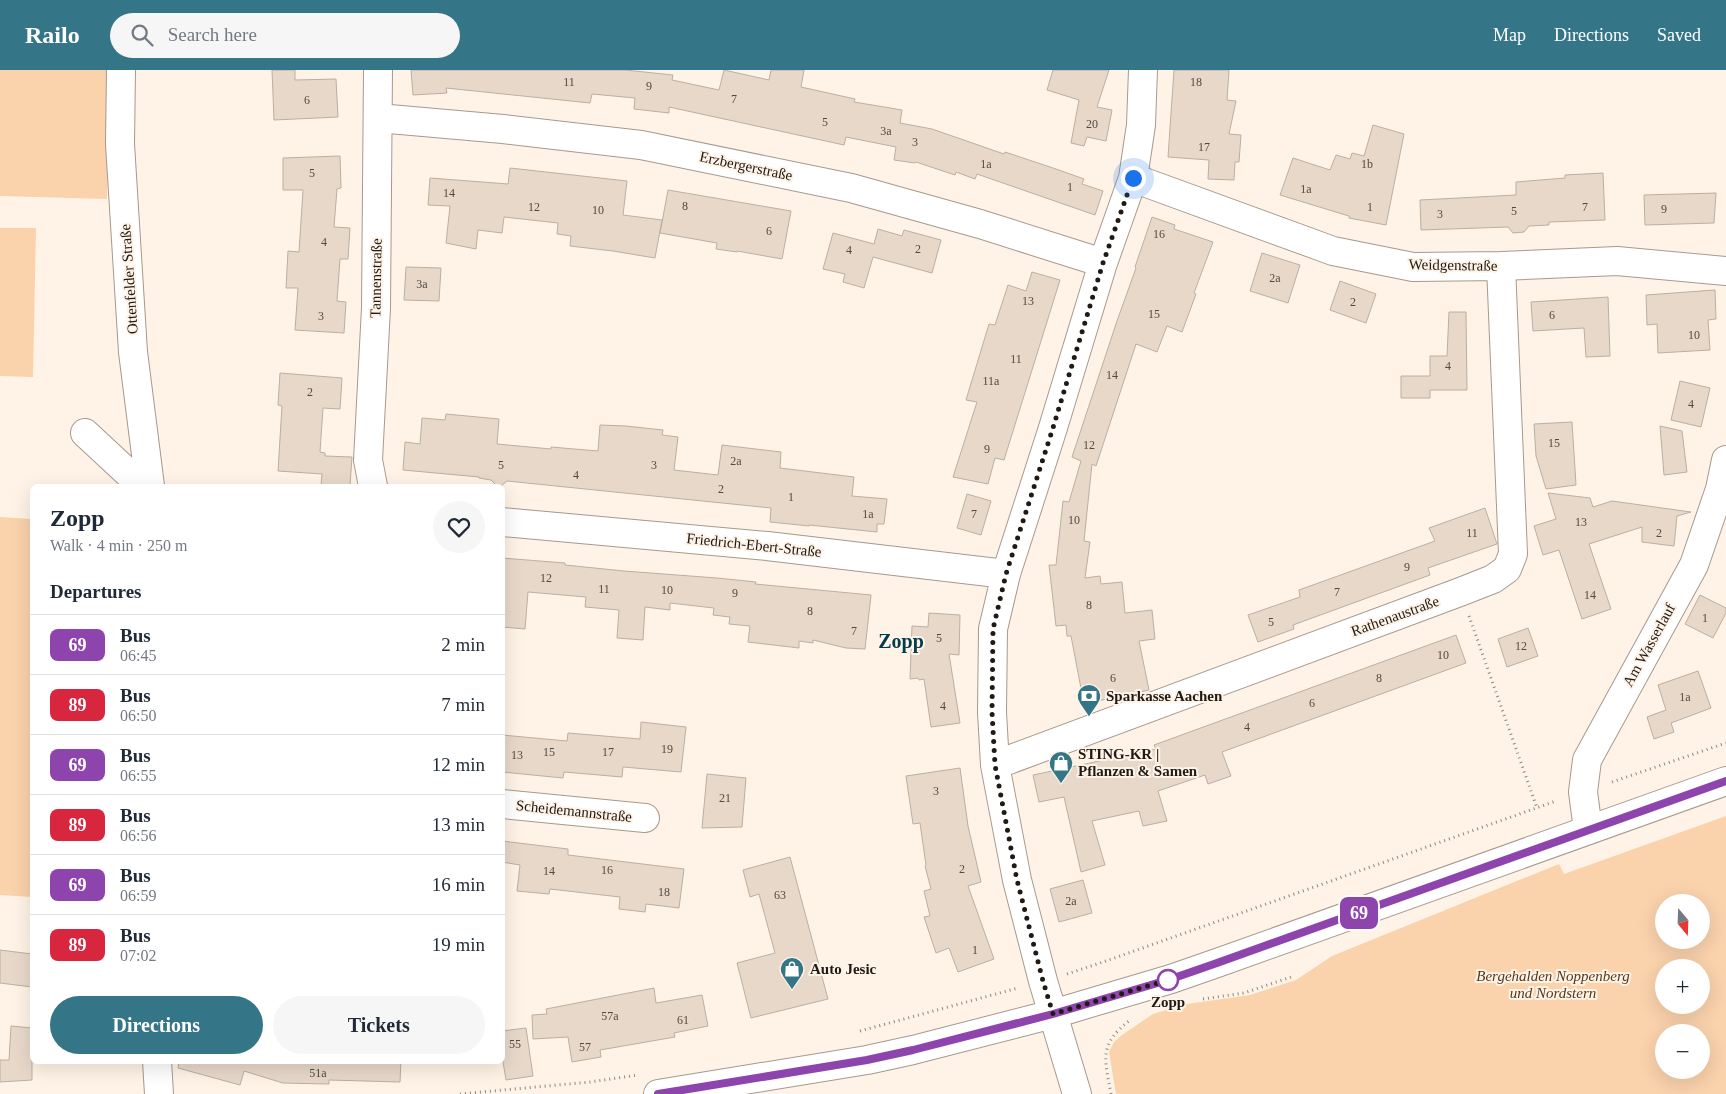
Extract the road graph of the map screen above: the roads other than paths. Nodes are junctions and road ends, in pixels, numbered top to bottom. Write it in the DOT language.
graph roads {
  1 [pos="121,70"];
  2 [pos="378,70"];
  3 [pos="1143,70"];
  4 [pos="378,118"];
  5 [pos="1133,178"];
  6 [pos="1103,263"];
  7 [pos="1501,266"];
  8 [pos="1726,271"];
  9 [pos="85,433"];
  10 [pos="1726,460"];
  11 [pos="140,484"];
  12 [pos="150,484"];
  13 [pos="373,484"];
  14 [pos="1723,490"];
  15 [pos="505,522"];
  16 [pos="1006,574"];
  17 [pos="995,765"];
  18 [pos="1726,781"];
  19 [pos="505,804"];
  20 [pos="644,818"];
  21 [pos="1588,830"];
  22 [pos="1053,1014"];
  23 [pos="156,1064"];
  24 [pos="653,1084"];
  25 [pos="159,1094"];
  26 [pos="1077,1094"];
  1 -- 12 [label="street, Ottenfelder Straße"];
  2 -- 4 [label="street, Tannenstraße"];
  3 -- 5 [label="street"];
  4 -- 6 [label="street, Erzbergerstraße"];
  4 -- 13 [label="street, Tannenstraße"];
  5 -- 6 [label="street"];
  5 -- 7 [label="street, Weidgenstraße"];
  6 -- 16 [label="street"];
  7 -- 8 [label="street, Weidgenstraße"];
  7 -- 17 [label="street, Rathenaustraße"];
  9 -- 11 [label="street"];
  10 -- 14 [label="street, Am Wasserlauf"];
  14 -- 21 [label="street, Am Wasserlauf"];
  15 -- 16 [label="street, Friedrich-Ebert-Straße"];
  16 -- 17 [label="street"];
  17 -- 22 [label="street"];
  18 -- 21 [label="street"];
  19 -- 20 [label="street, Scheidemannstraße"];
  21 -- 22 [label="street"];
  22 -- 24 [label="street"];
  22 -- 26 [label="street"];
  23 -- 25 [label="street"];
}
